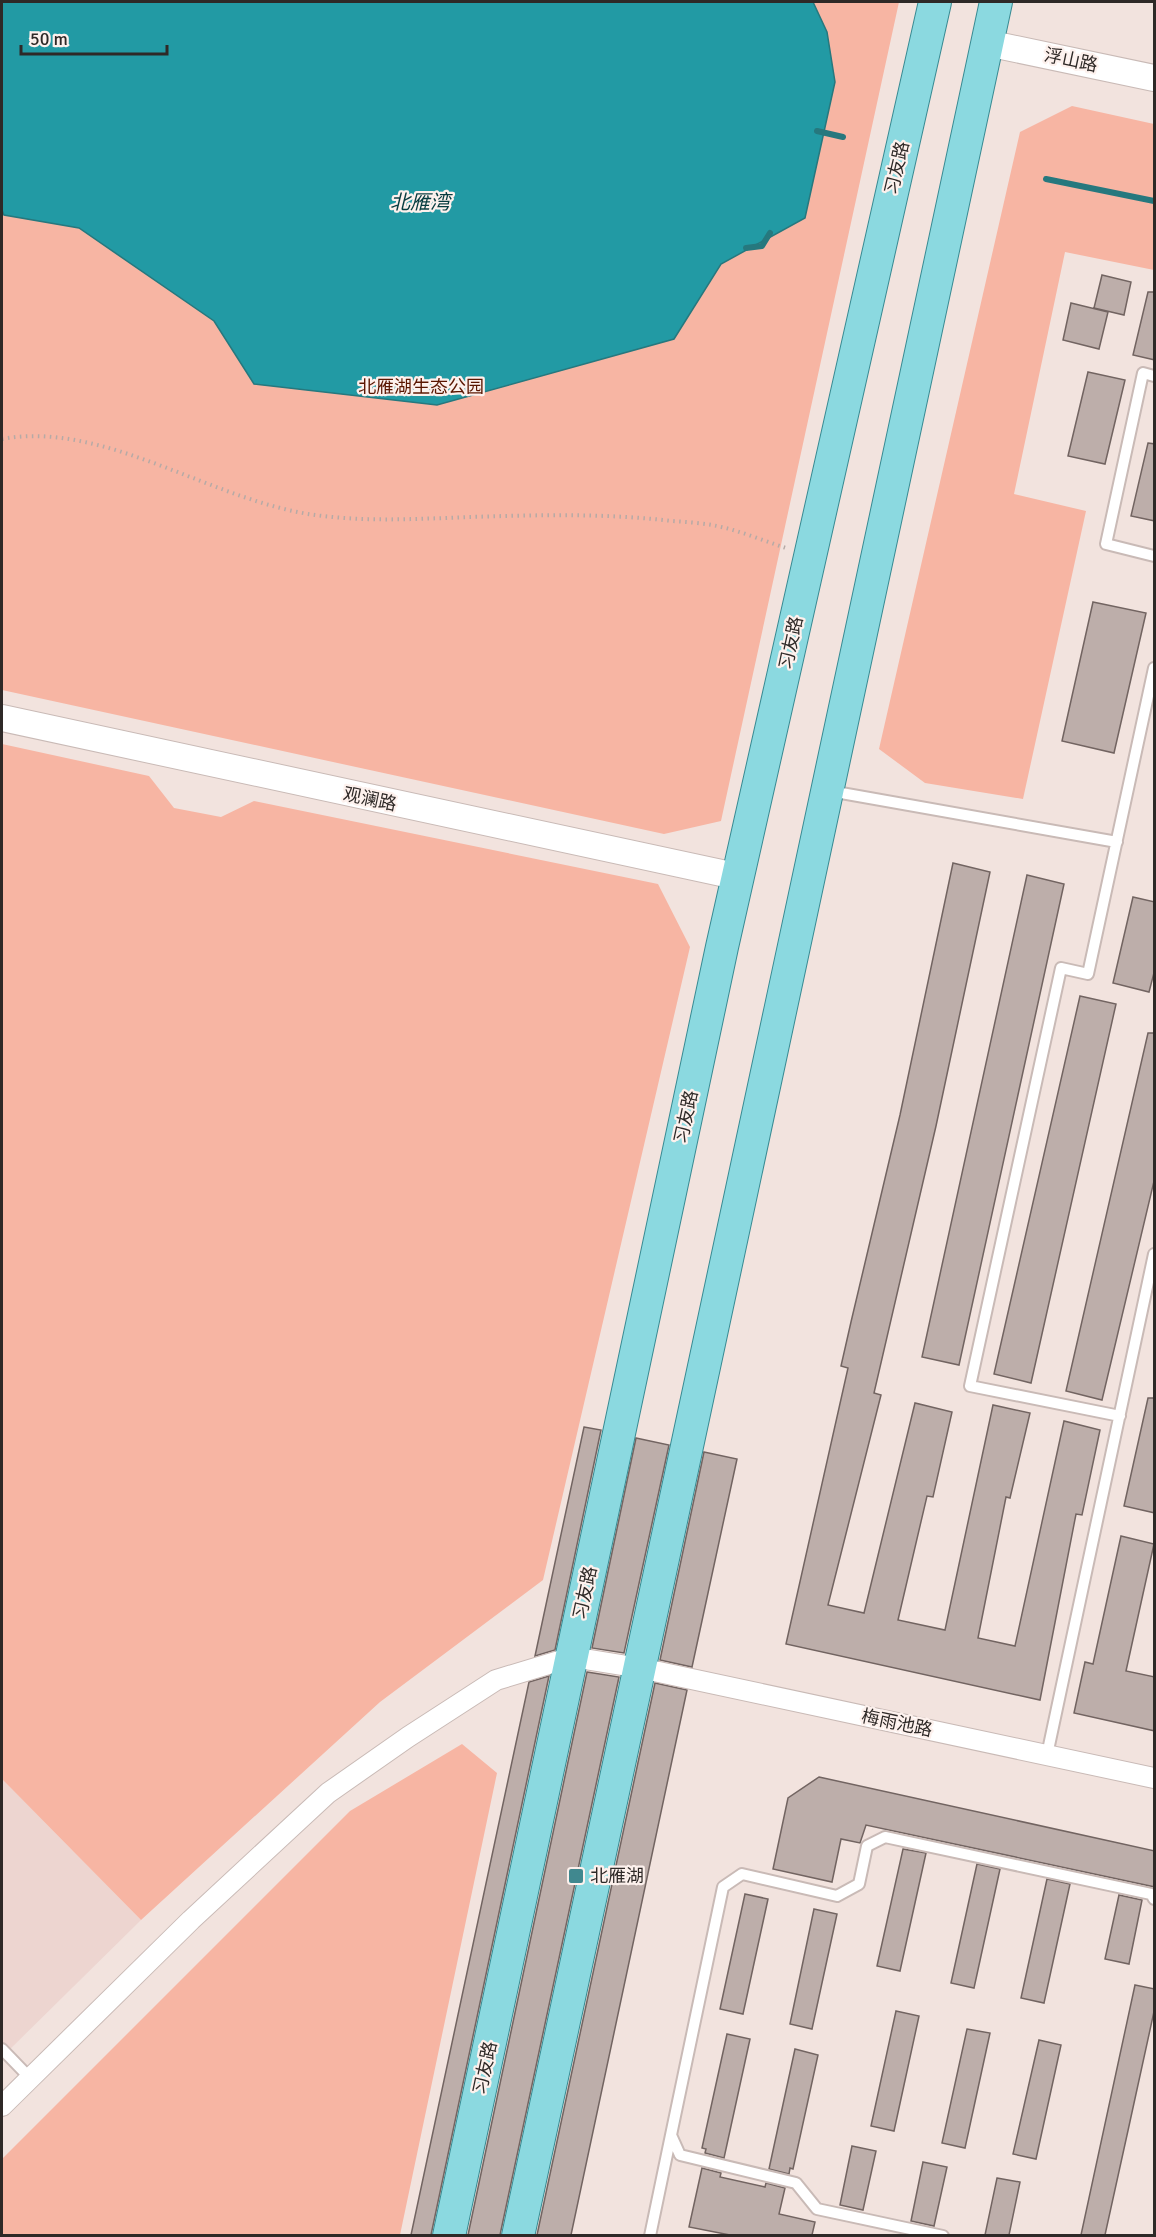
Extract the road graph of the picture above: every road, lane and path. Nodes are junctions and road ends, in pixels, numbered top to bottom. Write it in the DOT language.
graph roads {
  1 [pos="935,2"];
  2 [pos="996,2"];
  3 [pos="987,43"];
  4 [pos="1155,78"];
  5 [pos="1155,376"];
  6 [pos="2,439"];
  7 [pos="810,556"];
  8 [pos="1155,556"];
  9 [pos="1155,668"];
  10 [pos="2,718"];
  11 [pos="828,791"];
  12 [pos="1117,842"];
  13 [pos="740,877"];
  14 [pos="1155,1254"];
  15 [pos="1120,1416"];
  16 [pos="572,1657"];
  17 [pos="640,1668"];
  18 [pos="1047,1755"];
  19 [pos="1155,1778"];
  20 [pos="1155,1899"];
  21 [pos="2,2049"];
  22 [pos="30,2078"];
  23 [pos="2,2106"];
  24 [pos="671,2135"];
  25 [pos="449,2235"];
  26 [pos="518,2235"];
  27 [pos="650,2235"];
  28 [pos="944,2235"];
  1 -- 7 [label="main road, 习友路"];
  2 -- 3 [label="main road"];
  3 -- 4 [label="street, 浮山路"];
  3 -- 11 [label="main road"];
  5 -- 8 [label="lane"];
  6 -- 7 [label="path"];
  7 -- 13 [label="main road, 习友路"];
  9 -- 12 [label="lane"];
  10 -- 13 [label="street, 观澜路"];
  11 -- 12 [label="lane"];
  11 -- 17 [label="main road"];
  12 -- 15 [label="lane"];
  13 -- 16 [label="main road, 习友路"];
  14 -- 15 [label="lane"];
  15 -- 18 [label="lane"];
  16 -- 17 [label="street, 梅雨池路"];
  16 -- 22 [label="street"];
  16 -- 25 [label="main road, 习友路"];
  17 -- 18 [label="street, 梅雨池路"];
  17 -- 26 [label="main road"];
  18 -- 19 [label="street, 梅雨池路"];
  20 -- 24 [label="lane"];
  21 -- 22 [label="lane"];
  22 -- 23 [label="street"];
  24 -- 27 [label="lane"];
  24 -- 28 [label="lane"];
}
